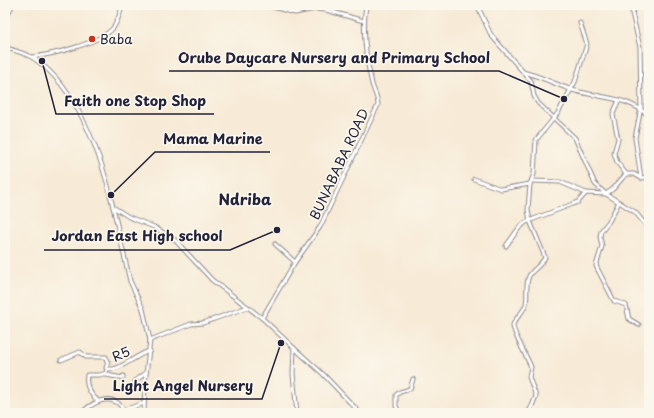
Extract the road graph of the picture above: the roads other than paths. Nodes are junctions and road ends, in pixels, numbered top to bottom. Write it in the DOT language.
graph roads {
  1 [pos="13,5"];
  2 [pos="123,5"];
  3 [pos="266,5"];
  4 [pos="366,5"];
  5 [pos="477,5"];
  6 [pos="637,5"];
  7 [pos="5,18"];
  8 [pos="364,21"];
  9 [pos="580,23"];
  10 [pos="5,47"];
  11 [pos="32,57"];
  12 [pos="523,72"];
  13 [pos="572,90"];
  14 [pos="619,100"];
  15 [pos="640,103"];
  16 [pos="636,105"];
  17 [pos="641,108"];
  18 [pos="649,116"];
  19 [pos="554,119"];
  20 [pos="626,174"];
  21 [pos="649,177"];
  22 [pos="641,178"];
  23 [pos="474,179"];
  24 [pos="531,183"];
  25 [pos="586,193"];
  26 [pos="606,194"];
  27 [pos="618,202"];
  28 [pos="113,207"];
  29 [pos="530,221"];
  30 [pos="649,229"];
  31 [pos="275,244"];
  32 [pos="506,246"];
  33 [pos="295,262"];
  34 [pos="248,307"];
  35 [pos="262,318"];
  36 [pos="639,325"];
  37 [pos="150,340"];
  38 [pos="294,348"];
  39 [pos="150,351"];
  40 [pos="60,360"];
  41 [pos="106,371"];
  42 [pos="146,373"];
  43 [pos="123,376"];
  44 [pos="413,379"];
  45 [pos="135,381"];
  46 [pos="98,401"];
  47 [pos="144,403"];
  48 [pos="81,413"];
  49 [pos="144,413"];
  50 [pos="297,413"];
  51 [pos="360,413"];
  52 [pos="399,413"];
  53 [pos="528,413"];
  1 -- 7 [label="street"];
  2 -- 11 [label="street"];
  3 -- 8 [label="street"];
  4 -- 8 [label="street, BUNABABA ROAD"];
  5 -- 12 [label="street"];
  6 -- 15 [label="street"];
  8 -- 33 [label="street, BUNABABA ROAD"];
  9 -- 13 [label="street"];
  10 -- 11 [label="street"];
  11 -- 28 [label="street"];
  12 -- 13 [label="street"];
  12 -- 19 [label="street"];
  13 -- 14 [label="street"];
  13 -- 19 [label="street"];
  14 -- 16 [label="street"];
  14 -- 20 [label="street"];
  15 -- 16 [label="street"];
  15 -- 17 [label="street"];
  16 -- 17 [label="street"];
  17 -- 18 [label="street"];
  17 -- 22 [label="street"];
  19 -- 24 [label="street"];
  19 -- 26 [label="street"];
  20 -- 22 [label="street"];
  20 -- 26 [label="street"];
  21 -- 22 [label="street"];
  23 -- 24 [label="street"];
  24 -- 25 [label="street"];
  24 -- 29 [label="street"];
  25 -- 26 [label="street"];
  25 -- 29 [label="street"];
  26 -- 27 [label="street"];
  27 -- 30 [label="street"];
  27 -- 36 [label="street"];
  28 -- 34 [label="street"];
  28 -- 37 [label="street"];
  29 -- 32 [label="street"];
  29 -- 53 [label="street"];
  31 -- 33 [label="street"];
  33 -- 35 [label="street, BUNABABA ROAD"];
  34 -- 35 [label="street"];
  34 -- 37 [label="street"];
  35 -- 38 [label="street"];
  37 -- 39 [label="street"];
  38 -- 50 [label="street"];
  38 -- 51 [label="street"];
  39 -- 41 [label="street, R5"];
  39 -- 42 [label="street"];
  40 -- 41 [label="street, R5"];
  41 -- 43 [label="street"];
  41 -- 46 [label="street"];
  42 -- 45 [label="street"];
  42 -- 47 [label="street"];
  44 -- 52 [label="street"];
  46 -- 47 [label="street"];
  46 -- 48 [label="street"];
  47 -- 49 [label="street"];
}
